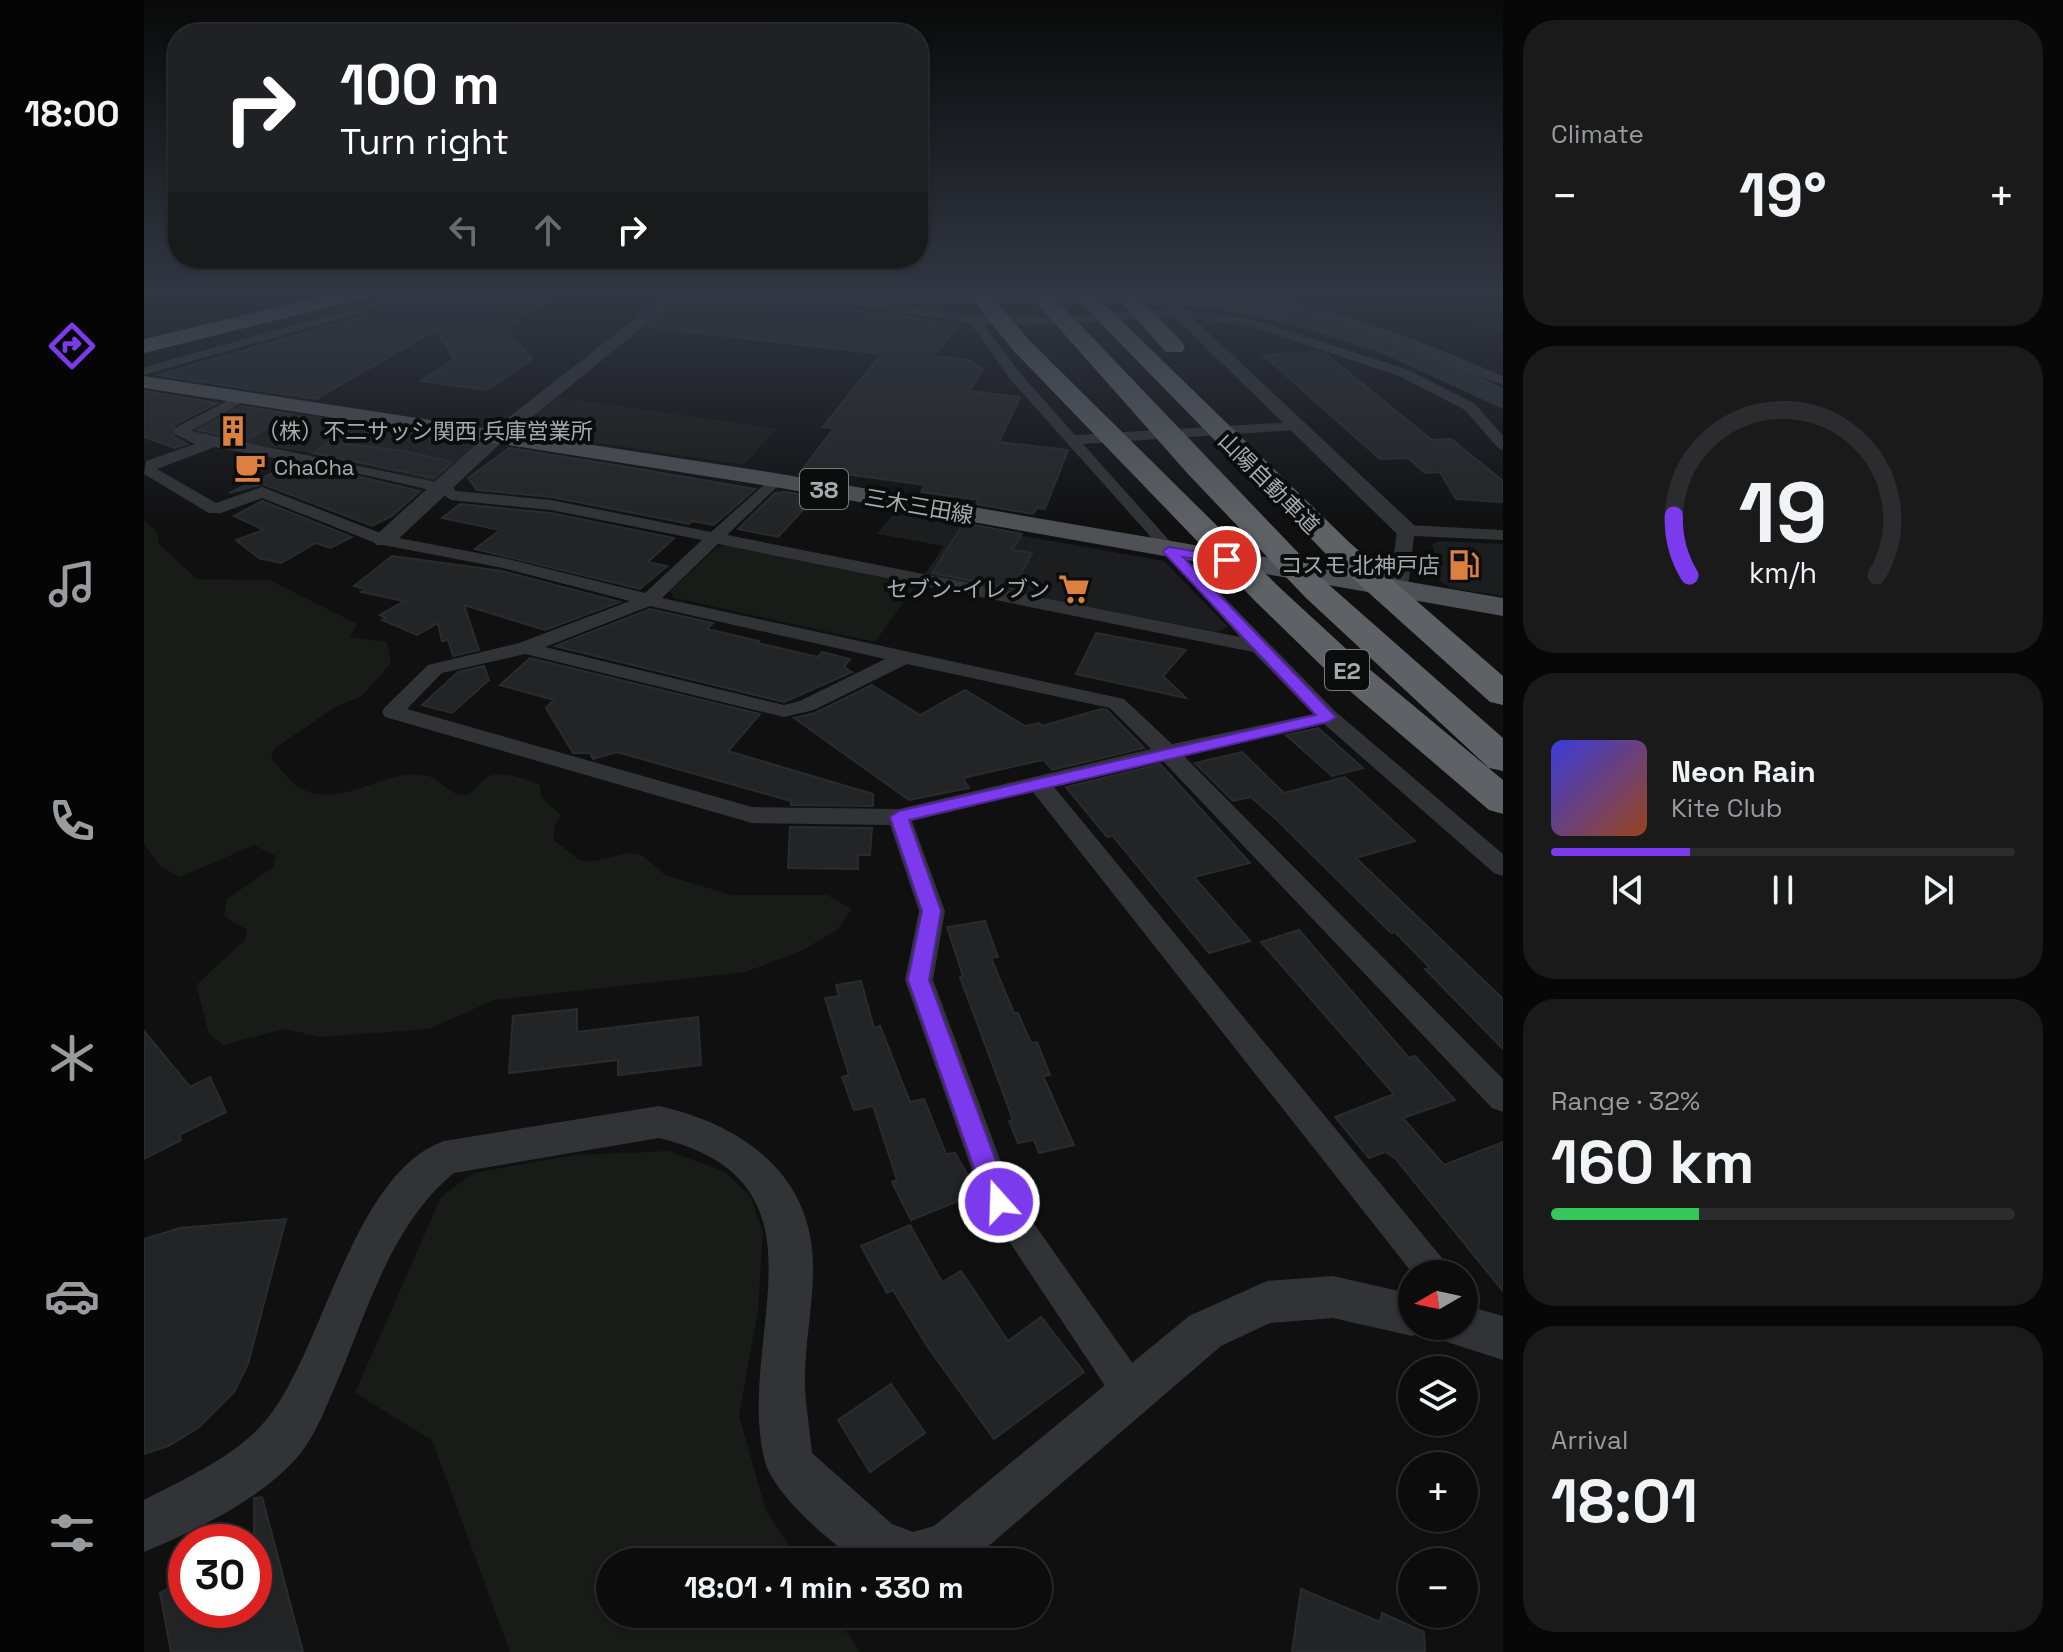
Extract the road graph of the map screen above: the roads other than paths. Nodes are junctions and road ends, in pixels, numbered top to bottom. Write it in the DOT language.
graph roads {
  1 [pos="581,369"];
  2 [pos="1010,369"];
  3 [pos="1045,369"];
  4 [pos="1066,369"];
  5 [pos="1097,369"];
  6 [pos="1156,369"];
  7 [pos="1235,369"];
  8 [pos="1392,369"];
  9 [pos="1473,369"];
  10 [pos="1503,381"];
  11 [pos="144,382"];
  12 [pos="244,396"];
  13 [pos="1233,407"];
  14 [pos="1495,423"];
  15 [pos="1295,426"];
  16 [pos="498,435"];
  17 [pos="1072,440"];
  18 [pos="212,443"];
  19 [pos="1503,445"];
  20 [pos="775,480"];
  21 [pos="445,488"];
  22 [pos="1201,527"];
  23 [pos="1406,530"];
  24 [pos="1503,535"];
  25 [pos="716,539"];
  26 [pos="384,540"];
  27 [pos="1169,551"];
  28 [pos="1399,587"];
  29 [pos="649,600"];
  30 [pos="1503,607"];
  31 [pos="1259,647"];
  32 [pos="525,648"];
  33 [pos="907,656"];
  34 [pos="1503,671"];
  35 [pos="1503,694"];
  36 [pos="1328,717"];
  37 [pos="1167,752"];
  38 [pos="1503,759"];
  39 [pos="1040,785"];
  40 [pos="1503,801"];
  41 [pos="899,817"];
  42 [pos="1503,867"];
  43 [pos="1503,1099"];
  44 [pos="1423,1260"];
  45 [pos="1398,1312"];
  46 [pos="1130,1391"];
  47 [pos="144,1527"];
  1 -- 16 [label="street"];
  2 -- 17 [label="street"];
  3 -- 22 [label="highway"];
  4 -- 22 [label="highway, E2"];
  5 -- 38 [label="highway, 山陽自動車道 / E2"];
  6 -- 35 [label="highway, 山陽自動車道"];
  7 -- 15 [label="street"];
  8 -- 14 [label="street"];
  9 -- 10 [label="street"];
  11 -- 12 [label="main road, 三木三田線 / 38"];
  12 -- 16 [label="main road, 三木三田線 / 38"];
  12 -- 18 [label="street"];
  13 -- 34 [label="highway"];
  14 -- 19 [label="street"];
  15 -- 17 [label="street"];
  15 -- 23 [label="street"];
  16 -- 20 [label="main road, 三木三田線 / 38"];
  16 -- 21 [label="street"];
  17 -- 27 [label="street"];
  18 -- 21 [label="street"];
  18 -- 26 [label="street"];
  20 -- 25 [label="street"];
  20 -- 27 [label="main road, 三木三田線 / 38"];
  21 -- 25 [label="street"];
  21 -- 26 [label="street"];
  22 -- 40 [label="highway, E2"];
  23 -- 24 [label="street"];
  23 -- 28 [label="street"];
  25 -- 29 [label="street"];
  25 -- 31 [label="street"];
  26 -- 29 [label="street"];
  27 -- 28 [label="main road, 三木三田線 / 38"];
  27 -- 31 [label="street"];
  28 -- 30 [label="main road, 三木三田線 / 38"];
  29 -- 32 [label="street"];
  29 -- 33 [label="street"];
  31 -- 36 [label="street"];
  32 -- 33 [label="street"];
  32 -- 41 [label="street"];
  33 -- 37 [label="street"];
  36 -- 37 [label="street"];
  36 -- 42 [label="street"];
  37 -- 39 [label="street"];
  37 -- 43 [label="street"];
  39 -- 41 [label="street"];
  39 -- 44 [label="street"];
  41 -- 46 [label="street"];
  45 -- 46 [label="street"];
  46 -- 47 [label="street"];
}
